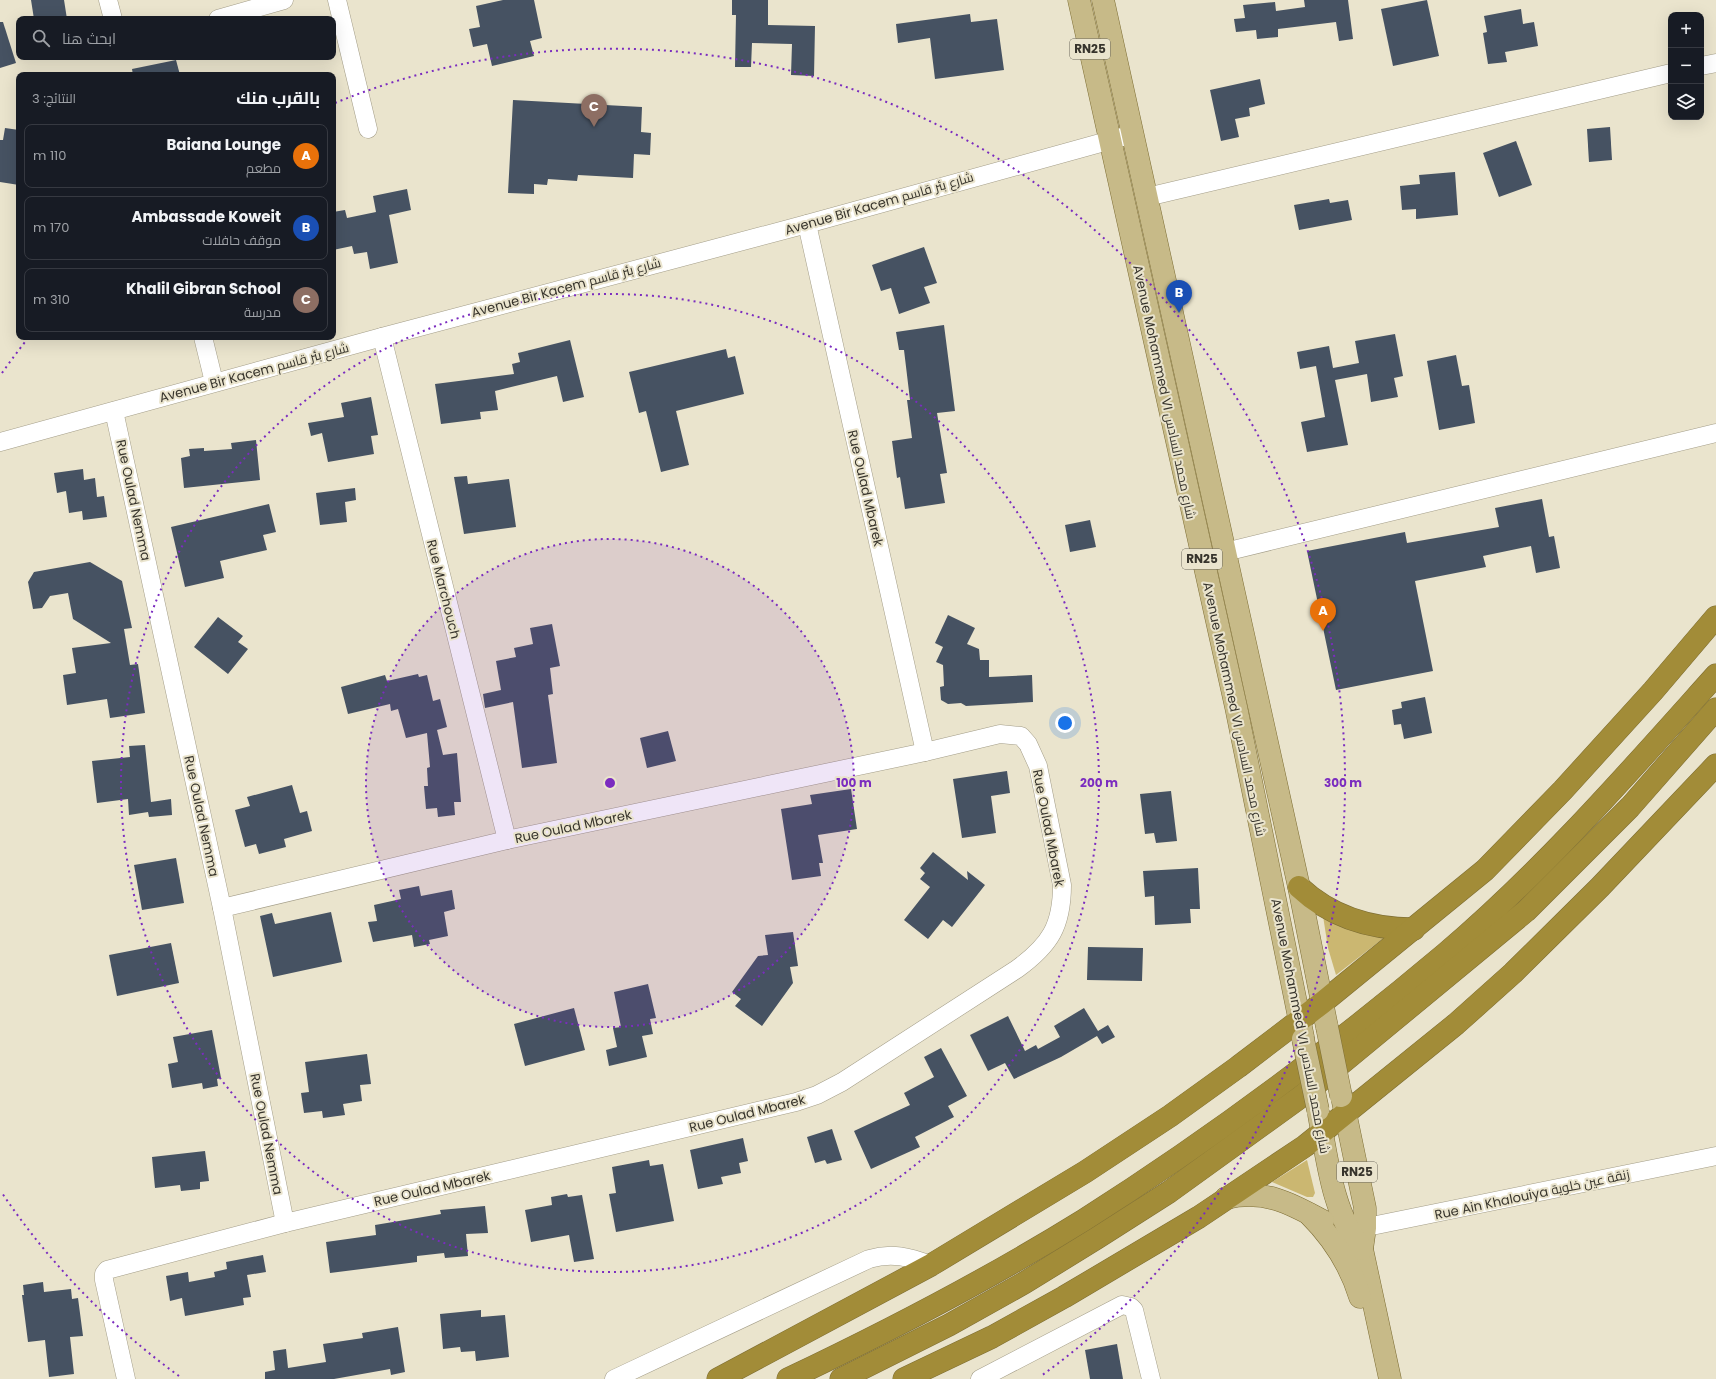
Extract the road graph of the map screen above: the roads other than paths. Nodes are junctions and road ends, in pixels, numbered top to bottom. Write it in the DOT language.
graph roads {
  1 [pos="108,0"];
  2 [pos="284,0"];
  3 [pos="337,0"];
  4 [pos="1079,0"];
  5 [pos="1103,0"];
  6 [pos="111,16"];
  7 [pos="228,16"];
  8 [pos="1716,63"];
  9 [pos="1704,65"];
  10 [pos="1668,74"];
  11 [pos="368,129"];
  12 [pos="1133,134"];
  13 [pos="1110,140"];
  14 [pos="1147,197"];
  15 [pos="807,224"];
  16 [pos="382,337"];
  17 [pos="204,340"];
  18 [pos="214,382"];
  19 [pos="114,411"];
  20 [pos="1716,433"];
  21 [pos="0,442"];
  22 [pos="1224,552"];
  23 [pos="1716,617"];
  24 [pos="1716,675"];
  25 [pos="1716,709"];
  26 [pos="924,752"];
  27 [pos="1716,765"];
  28 [pos="507,840"];
  29 [pos="1299,887"];
  30 [pos="222,908"];
  31 [pos="1414,929"];
  32 [pos="1322,1003"];
  33 [pos="1301,1029"];
  34 [pos="1343,1105"];
  35 [pos="1322,1132"];
  36 [pos="1716,1156"];
  37 [pos="1226,1198"];
  38 [pos="1309,1214"];
  39 [pos="285,1223"];
  40 [pos="1357,1229"];
  41 [pos="931,1265"];
  42 [pos="1383,1350"];
  43 [pos="126,1379"];
  44 [pos="614,1379"];
  45 [pos="718,1379"];
  46 [pos="788,1379"];
  47 [pos="840,1379"];
  48 [pos="904,1379"];
  49 [pos="980,1379"];
  50 [pos="1151,1379"];
  51 [pos="1390,1379"];
  1 -- 6 [label="street"];
  2 -- 7 [label="street"];
  3 -- 11 [label="street"];
  4 -- 13 [label="main road, Avenue Mohammed VI شارع محمد السادس / RN25"];
  5 -- 12 [label="main road, Avenue Mohammed VI شارع محمد السادس / RN25"];
  8 -- 9 [label="street"];
  10 -- 14 [label="street"];
  12 -- 13 [label="street, Avenue Bir Kacem شارع بئر قاسم"];
  12 -- 14 [label="main road, Avenue Mohammed VI شارع محمد السادس / RN25"];
  13 -- 15 [label="street, Avenue Bir Kacem شارع بئر قاسم"];
  13 -- 33 [label="main road, Avenue Mohammed VI شارع محمد السادس / RN25"];
  14 -- 22 [label="main road, Avenue Mohammed VI شارع محمد السادس / RN25"];
  15 -- 16 [label="street, Avenue Bir Kacem شارع بئر قاسم"];
  15 -- 26 [label="street, Rue Oulad Mbarek"];
  16 -- 18 [label="street, Avenue Bir Kacem شارع بئر قاسم"];
  16 -- 28 [label="street, Rue Marchouch"];
  17 -- 18 [label="street"];
  18 -- 19 [label="street, Avenue Bir Kacem شارع بئر قاسم"];
  19 -- 21 [label="street, Avenue Bir Kacem شارع بئر قاسم"];
  19 -- 30 [label="street, Rue Oulad Nemma"];
  20 -- 22 [label="street"];
  22 -- 29 [label="main road, Avenue Mohammed VI شارع محمد السادس / RN25"];
  23 -- 31 [label="highway"];
  24 -- 46 [label="highway"];
  25 -- 47 [label="highway"];
  26 -- 28 [label="street, Rue Oulad Mbarek"];
  26 -- 39 [label="street, Rue Oulad Mbarek"];
  27 -- 34 [label="highway"];
  28 -- 30 [label="street, Rue Oulad Mbarek"];
  29 -- 31 [label="highway"];
  29 -- 32 [label="main road, Avenue Mohammed VI شارع محمد السادس / RN25"];
  30 -- 39 [label="street, Rue Oulad Nemma"];
  31 -- 32 [label="highway"];
  32 -- 33 [label="highway"];
  32 -- 34 [label="main road, Avenue Mohammed VI شارع محمد السادس / RN25, bridge"];
  33 -- 35 [label="main road, Avenue Mohammed VI شارع محمد السادس / RN25, bridge"];
  33 -- 41 [label="highway"];
  34 -- 35 [label="highway"];
  34 -- 40 [label="main road, Avenue Mohammed VI شارع محمد السادس / RN25"];
  35 -- 37 [label="highway"];
  35 -- 40 [label="main road, Avenue Mohammed VI شارع محمد السادس / RN25"];
  36 -- 40 [label="street, Rue Ain Khalouiya زنقة عين خلوية"];
  37 -- 38 [label="main road"];
  37 -- 48 [label="highway"];
  38 -- 40 [label="main road"];
  38 -- 42 [label="main road"];
  39 -- 43 [label="street, Rue Oulad Mbarek"];
  40 -- 42 [label="main road, Avenue Mohammed VI شارع محمد السادس / RN25"];
  41 -- 44 [label="street"];
  41 -- 45 [label="highway"];
  42 -- 51 [label="main road, Avenue Mohammed VI شارع محمد السادس / RN25"];
  49 -- 50 [label="street"];
}
